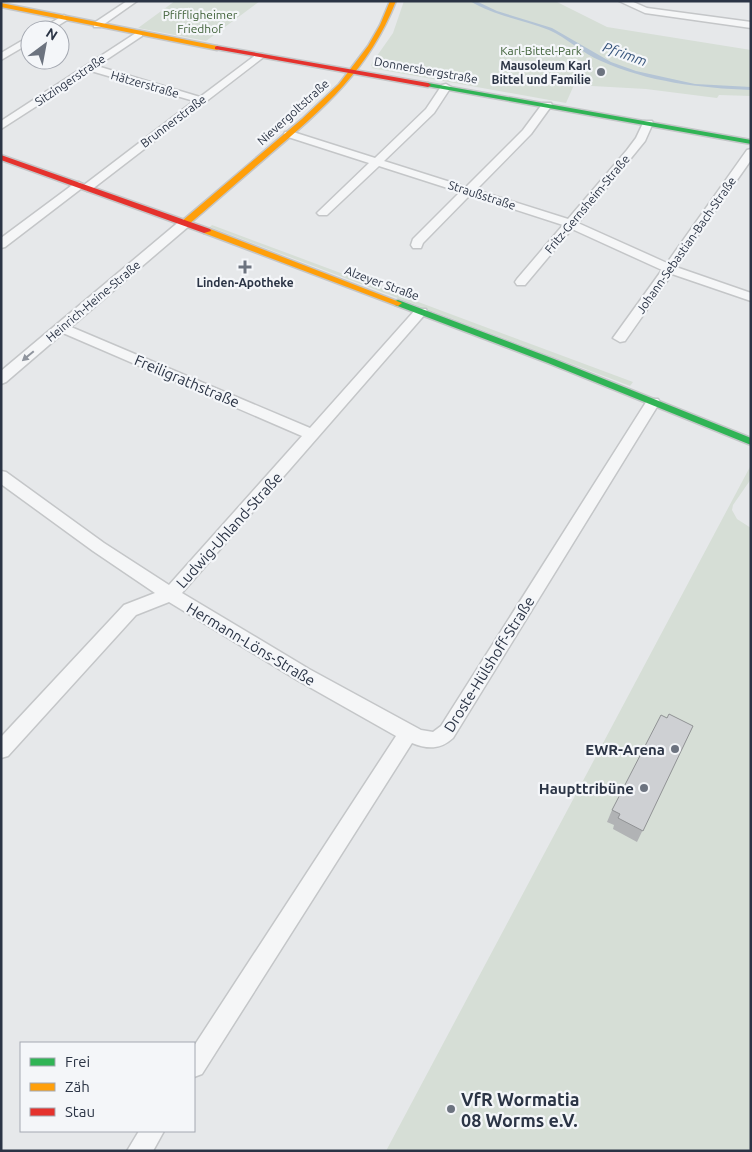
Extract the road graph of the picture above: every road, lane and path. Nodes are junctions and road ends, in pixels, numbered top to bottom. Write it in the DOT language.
graph roads {
  1 [pos="133,1"];
  2 [pos="393,1"];
  3 [pos="623,1"];
  4 [pos="1,5"];
  5 [pos="64,18"];
  6 [pos="61,20"];
  7 [pos="97,25"];
  8 [pos="751,25"];
  9 [pos="139,34"];
  10 [pos="20,45"];
  11 [pos="260,56"];
  12 [pos="1,57"];
  13 [pos="89,67"];
  14 [pos="354,72"];
  15 [pos="446,87"];
  16 [pos="201,100"];
  17 [pos="547,105"];
  18 [pos="648,123"];
  19 [pos="1,126"];
  20 [pos="289,134"];
  21 [pos="751,142"];
  22 [pos="751,152"];
  23 [pos="3,159"];
  24 [pos="377,162"];
  25 [pos="83,186"];
  26 [pos="468,190"];
  27 [pos="323,213"];
  28 [pos="185,223"];
  29 [pos="569,224"];
  30 [pos="1,244"];
  31 [pos="417,245"];
  32 [pos="670,269"];
  33 [pos="521,282"];
  34 [pos="751,297"];
  35 [pos="422,312"];
  36 [pos="62,328"];
  37 [pos="620,338"];
  38 [pos="1,379"];
  39 [pos="653,402"];
  40 [pos="312,435"];
  41 [pos="751,442"];
  42 [pos="1,476"];
  43 [pos="170,595"];
  44 [pos="408,733"];
  45 [pos="1,750"];
  46 [pos="195,1064"];
  47 [pos="151,1132"];
  48 [pos="139,1151"];
  1 -- 7 [label="street"];
  2 -- 14 [label="street, Nievergoltstraße"];
  3 -- 8 [label="street"];
  4 -- 5 [label="street, Donnersbergstraße"];
  5 -- 6 [label="street"];
  5 -- 7 [label="street, Donnersbergstraße"];
  7 -- 9 [label="street, Donnersbergstraße"];
  9 -- 11 [label="street, Donnersbergstraße"];
  9 -- 13 [label="street, Sitzingerstraße"];
  10 -- 12 [label="street"];
  11 -- 14 [label="street, Donnersbergstraße"];
  11 -- 16 [label="street, Brunnerstraße"];
  13 -- 16 [label="street, Hätzerstraße"];
  13 -- 19 [label="street, Sitzingerstraße"];
  14 -- 15 [label="street, Donnersbergstraße"];
  14 -- 20 [label="street, Nievergoltstraße"];
  15 -- 17 [label="street, Donnersbergstraße"];
  15 -- 24 [label="street"];
  16 -- 25 [label="street, Brunnerstraße"];
  17 -- 18 [label="street, Donnersbergstraße"];
  17 -- 26 [label="street"];
  18 -- 21 [label="street, Donnersbergstraße"];
  18 -- 29 [label="street, Fritz-Gernsheim-Straße"];
  20 -- 24 [label="street, Straußstraße"];
  20 -- 28 [label="street, Nievergoltstraße"];
  22 -- 32 [label="street, Johann-Sebastian-Bach-Straße"];
  23 -- 25 [label="street, Alzeyer Straße"];
  24 -- 26 [label="street, Straußstraße"];
  24 -- 27 [label="street"];
  25 -- 28 [label="street, Alzeyer Straße"];
  25 -- 30 [label="street, Brunnerstraße"];
  26 -- 29 [label="street, Straußstraße"];
  26 -- 31 [label="street"];
  28 -- 35 [label="street, Alzeyer Straße"];
  28 -- 36 [label="street, Heinrich-Heine-Straße"];
  29 -- 32 [label="street, Straußstraße"];
  29 -- 33 [label="street, Fritz-Gernsheim-Straße"];
  32 -- 34 [label="street, Straußstraße"];
  32 -- 37 [label="street, Johann-Sebastian-Bach-Straße"];
  35 -- 39 [label="street, Alzeyer Straße"];
  35 -- 40 [label="street, Ludwig-Uhland-Straße"];
  36 -- 38 [label="street, Heinrich-Heine-Straße, one-way"];
  36 -- 40 [label="street, Freiligrathstraße"];
  39 -- 41 [label="street, Alzeyer Straße"];
  39 -- 44 [label="street, Droste-Hülshoff-Straße"];
  40 -- 43 [label="street, Ludwig-Uhland-Straße"];
  42 -- 43 [label="street, Hermann-Löns-Straße"];
  43 -- 44 [label="street, Hermann-Löns-Straße"];
  43 -- 45 [label="street, Ludwig-Uhland-Straße"];
  44 -- 46 [label="street"];
  47 -- 48 [label="street"];
}
